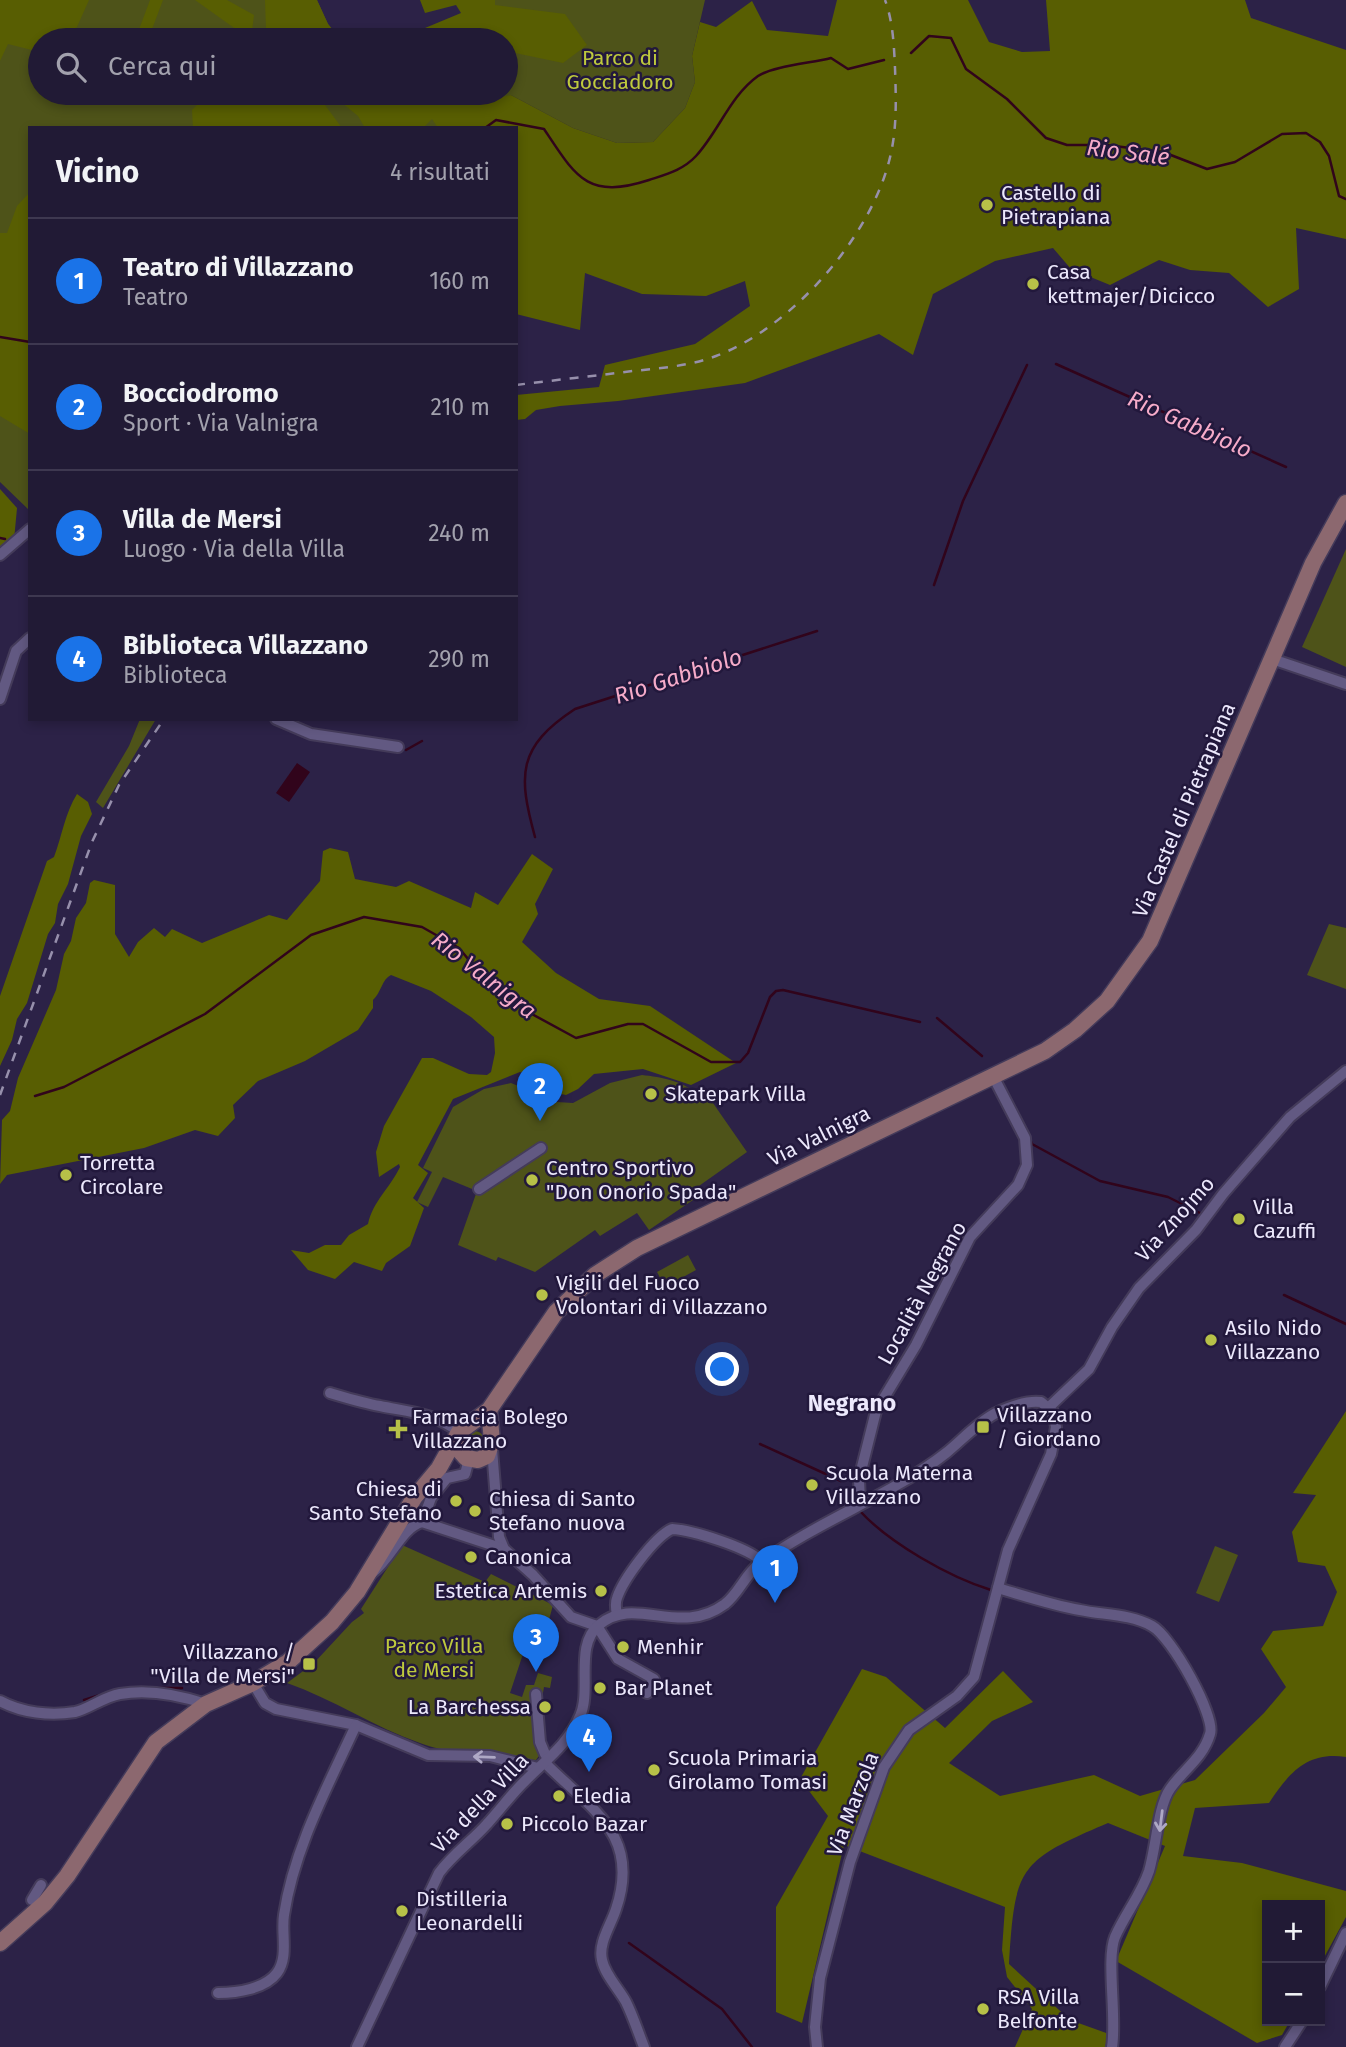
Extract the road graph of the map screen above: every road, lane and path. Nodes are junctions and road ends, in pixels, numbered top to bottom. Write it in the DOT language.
graph roads {
  1 [pos="1346,503"];
  2 [pos="28,531"];
  3 [pos="0,555"];
  4 [pos="28,640"];
  5 [pos="1272,659"];
  6 [pos="1346,684"];
  7 [pos="0,699"];
  8 [pos="281,721"];
  9 [pos="398,747"];
  10 [pos="1346,1071"];
  11 [pos="993,1076"];
  12 [pos="541,1148"];
  13 [pos="479,1189"];
  14 [pos="330,1393"];
  15 [pos="489,1410"];
  16 [pos="1051,1410"];
  17 [pos="462,1432"];
  18 [pos="491,1441"];
  19 [pos="470,1459"];
  20 [pos="439,1468"];
  21 [pos="494,1477"];
  22 [pos="860,1502"];
  23 [pos="422,1522"];
  24 [pos="504,1549"];
  25 [pos="762,1562"];
  26 [pos="364,1579"];
  27 [pos="998,1588"];
  28 [pos="617,1615"];
  29 [pos="597,1626"];
  30 [pos="253,1684"];
  31 [pos="536,1693"];
  32 [pos="647,1693"];
  33 [pos="0,1701"];
  34 [pos="206,1704"];
  35 [pos="355,1725"];
  36 [pos="543,1762"];
  37 [pos="41,1885"];
  38 [pos="38,1899"];
  39 [pos="1346,1933"];
  40 [pos="0,1942"];
  41 [pos="1325,1977"];
  42 [pos="218,1993"];
  43 [pos="1299,2026"];
  44 [pos="357,2047"];
  45 [pos="643,2047"];
  46 [pos="817,2047"];
  47 [pos="1112,2047"];
  48 [pos="1285,2047"];
  1 -- 5 [label="main road, Via Castel di Pietrapiana"];
  2 -- 3 [label="street"];
  4 -- 7 [label="street"];
  5 -- 6 [label="street"];
  5 -- 11 [label="main road, Via Castel di Pietrapiana"];
  8 -- 9 [label="street"];
  10 -- 16 [label="street, Via Znojmo"];
  11 -- 15 [label="main road, Via Valnigra"];
  11 -- 22 [label="street, Località Negrano"];
  12 -- 13 [label="street"];
  14 -- 17 [label="street"];
  15 -- 17 [label="main road, Via Valnigra"];
  15 -- 18 [label="main road"];
  16 -- 22 [label="street"];
  16 -- 27 [label="street, Via Marzola"];
  17 -- 18 [label="main road"];
  17 -- 19 [label="main road"];
  17 -- 20 [label="main road"];
  18 -- 19 [label="main road"];
  18 -- 21 [label="street"];
  19 -- 20 [label="main road"];
  19 -- 21 [label="street"];
  19 -- 23 [label="street"];
  20 -- 26 [label="main road"];
  21 -- 24 [label="street"];
  22 -- 25 [label="street"];
  23 -- 24 [label="street"];
  23 -- 26 [label="street"];
  24 -- 29 [label="street"];
  25 -- 28 [label="street"];
  25 -- 28 [label="street"];
  26 -- 30 [label="main road"];
  27 -- 46 [label="street, Via Marzola"];
  27 -- 47 [label="street, one-way"];
  28 -- 29 [label="street"];
  29 -- 32 [label="street"];
  29 -- 36 [label="street, Via della Villa"];
  30 -- 34 [label="main road"];
  30 -- 35 [label="street"];
  31 -- 36 [label="street"];
  33 -- 34 [label="street"];
  34 -- 38 [label="main road"];
  36 -- 35 [label="street, one-way"];
  35 -- 42 [label="street"];
  36 -- 44 [label="street, Via della Villa"];
  36 -- 45 [label="street"];
  37 -- 38 [label="street"];
  38 -- 40 [label="main road"];
  39 -- 41 [label="street"];
  43 -- 48 [label="street"];
}
